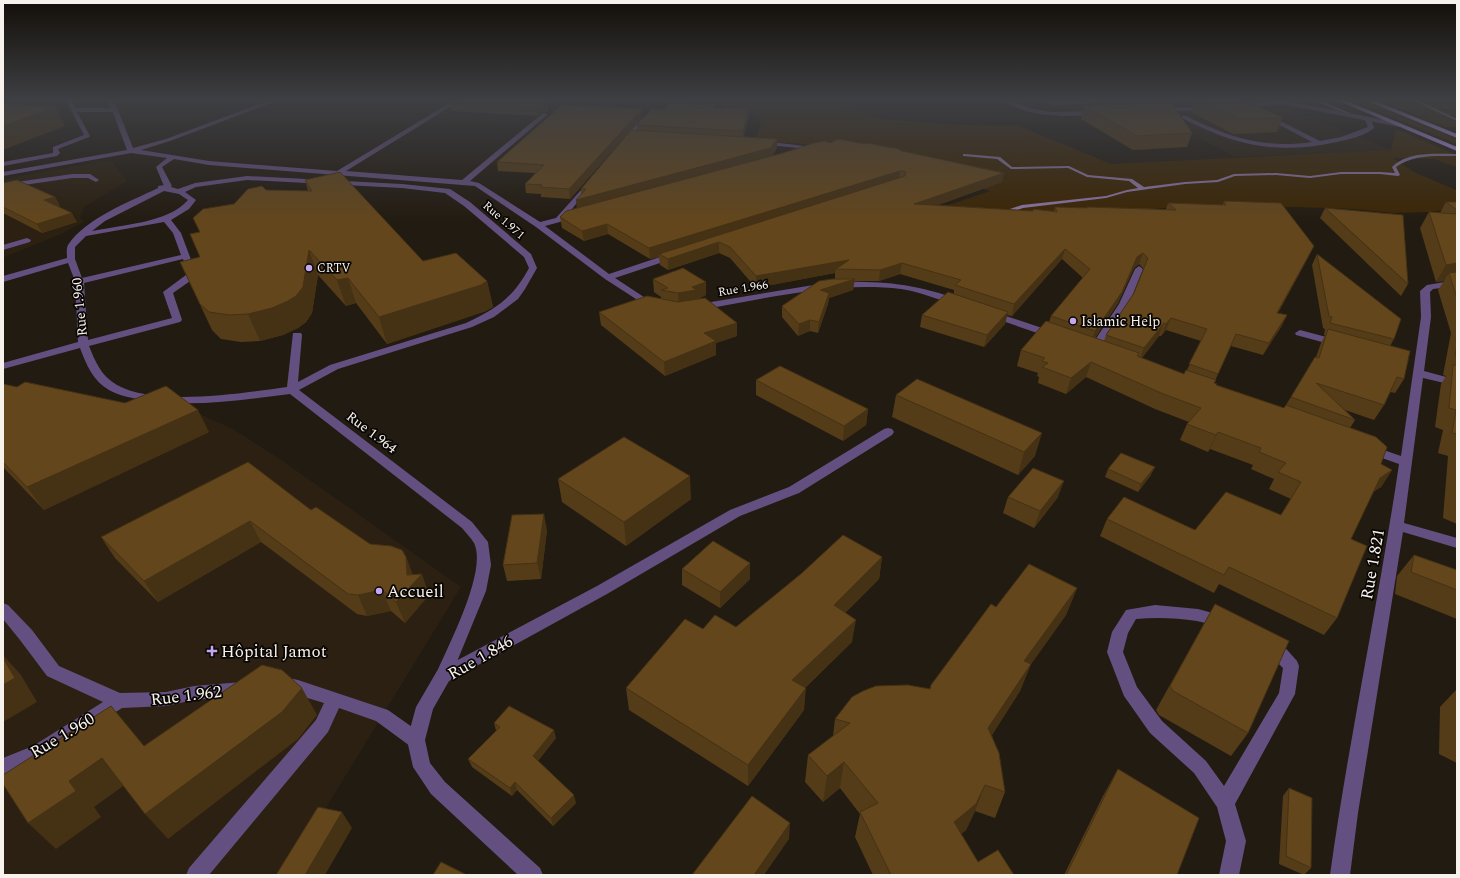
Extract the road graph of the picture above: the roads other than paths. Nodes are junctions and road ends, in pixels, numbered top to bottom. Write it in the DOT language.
graph roads {
  1 [pos="76,140"];
  2 [pos="127,140"];
  3 [pos="168,140"];
  4 [pos="392,140"];
  5 [pos="514,140"];
  6 [pos="1237,140"];
  7 [pos="1313,140"];
  8 [pos="1334,140"];
  9 [pos="1436,140"];
  10 [pos="756,143"];
  11 [pos="1319,143"];
  12 [pos="1457,149"];
  13 [pos="131,151"];
  14 [pos="796,154"];
  15 [pos="174,158"];
  16 [pos="3,164"];
  17 [pos="338,173"];
  18 [pos="3,174"];
  19 [pos="597,175"];
  20 [pos="96,180"];
  21 [pos="464,182"];
  22 [pos="3,186"];
  23 [pos="165,187"];
  24 [pos="180,191"];
  25 [pos="582,213"];
  26 [pos="166,219"];
  27 [pos="559,220"];
  28 [pos="539,225"];
  29 [pos="83,234"];
  30 [pos="27,240"];
  31 [pos="3,248"];
  32 [pos="683,253"];
  33 [pos="186,256"];
  34 [pos="71,260"];
  35 [pos="1139,269"];
  36 [pos="608,277"];
  37 [pos="3,279"];
  38 [pos="79,281"];
  39 [pos="1457,283"];
  40 [pos="969,306"];
  41 [pos="665,309"];
  42 [pos="686,309"];
  43 [pos="984,311"];
  44 [pos="1300,333"];
  45 [pos="297,335"];
  46 [pos="1065,339"];
  47 [pos="83,344"];
  48 [pos="1346,345"];
  49 [pos="1094,349"];
  50 [pos="3,366"];
  51 [pos="1417,367"];
  52 [pos="1457,383"];
  53 [pos="292,390"];
  54 [pos="888,432"];
  55 [pos="1362,446"];
  56 [pos="1406,462"];
  57 [pos="1397,526"];
  58 [pos="1457,544"];
  59 [pos="3,609"];
  60 [pos="1233,625"];
  61 [pos="1258,637"];
  62 [pos="443,676"];
  63 [pos="335,699"];
  64 [pos="118,701"];
  65 [pos="416,740"];
  66 [pos="3,767"];
  67 [pos="1225,803"];
  68 [pos="531,874"];
  69 [pos="196,875"];
  70 [pos="1229,875"];
  71 [pos="1340,875"];
  1 -- 16 [label="street"];
  2 -- 13 [label="street"];
  3 -- 13 [label="street"];
  4 -- 17 [label="street"];
  5 -- 21 [label="street"];
  6 -- 11 [label="street"];
  7 -- 11 [label="street"];
  8 -- 11 [label="street"];
  9 -- 12 [label="highway"];
  10 -- 14 [label="street"];
  13 -- 15 [label="street"];
  13 -- 18 [label="street"];
  15 -- 17 [label="street"];
  15 -- 23 [label="street"];
  17 -- 21 [label="street"];
  19 -- 27 [label="street"];
  20 -- 22 [label="street"];
  21 -- 28 [label="street"];
  23 -- 24 [label="street"];
  23 -- 29 [label="street, Rue 1.960"];
  24 -- 26 [label="street"];
  24 -- 53 [label="street, Rue 1.971"];
  25 -- 27 [label="street"];
  26 -- 29 [label="street"];
  26 -- 33 [label="street"];
  27 -- 28 [label="street"];
  28 -- 36 [label="street"];
  29 -- 34 [label="street, Rue 1.960"];
  30 -- 31 [label="street"];
  32 -- 36 [label="street"];
  33 -- 38 [label="street"];
  33 -- 47 [label="street"];
  34 -- 37 [label="street, Rue 1.960"];
  34 -- 38 [label="street, Rue 1.960"];
  35 -- 49 [label="street"];
  36 -- 41 [label="street"];
  38 -- 47 [label="street, Rue 1.960"];
  39 -- 51 [label="street, Rue 1.821"];
  40 -- 42 [label="street, Rue 1.966"];
  43 -- 46 [label="street"];
  44 -- 48 [label="street"];
  45 -- 53 [label="street"];
  47 -- 50 [label="street, Rue 1.960"];
  47 -- 53 [label="street"];
  51 -- 52 [label="street"];
  51 -- 56 [label="street, Rue 1.821"];
  53 -- 62 [label="street, Rue 1.964"];
  54 -- 62 [label="street, Rue 1.846"];
  55 -- 56 [label="street"];
  56 -- 57 [label="street, Rue 1.821"];
  57 -- 58 [label="street"];
  57 -- 71 [label="street, Rue 1.821"];
  59 -- 64 [label="street, Rue 1.962"];
  60 -- 67 [label="street"];
  61 -- 67 [label="street"];
  62 -- 65 [label="street, Rue 1.846"];
  63 -- 64 [label="street, Rue 1.962"];
  63 -- 65 [label="street, Rue 1.962"];
  63 -- 69 [label="street"];
  64 -- 66 [label="street, Rue 1.960"];
  65 -- 68 [label="street, Rue 1.846"];
  67 -- 70 [label="street"];
}
